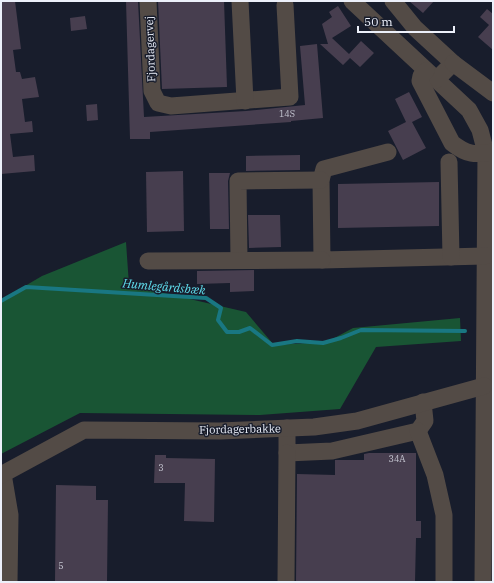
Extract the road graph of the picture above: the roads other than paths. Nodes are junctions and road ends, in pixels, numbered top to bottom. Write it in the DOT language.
graph roads {
  1 [pos="148,1"];
  2 [pos="240,1"];
  3 [pos="352,1"];
  4 [pos="392,1"];
  5 [pos="285,4"];
  6 [pos="453,63"];
  7 [pos="431,75"];
  8 [pos="493,94"];
  9 [pos="245,101"];
  10 [pos="388,152"];
  11 [pos="489,153"];
  12 [pos="449,162"];
  13 [pos="321,180"];
  14 [pos="485,256"];
  15 [pos="451,257"];
  16 [pos="239,260"];
  17 [pos="322,260"];
  18 [pos="148,261"];
  19 [pos="484,386"];
  20 [pos="424,402"];
  21 [pos="287,428"];
  22 [pos="418,431"];
  23 [pos="287,453"];
  24 [pos="2,475"];
  25 [pos="9,582"];
  26 [pos="286,582"];
  27 [pos="444,582"];
  28 [pos="483,582"];
  1 -- 9 [label="street, Fjordagervej"];
  2 -- 9 [label="street"];
  3 -- 7 [label="street"];
  4 -- 6 [label="street"];
  5 -- 9 [label="street, Fjordagervej"];
  6 -- 7 [label="street"];
  6 -- 8 [label="street"];
  7 -- 11 [label="street"];
  7 -- 11 [label="street"];
  10 -- 13 [label="street"];
  11 -- 14 [label="street"];
  12 -- 15 [label="street"];
  13 -- 16 [label="street"];
  13 -- 17 [label="street"];
  14 -- 15 [label="street"];
  14 -- 19 [label="street"];
  15 -- 17 [label="street"];
  16 -- 17 [label="street"];
  16 -- 18 [label="street"];
  19 -- 20 [label="street, Fjordagerbakke"];
  19 -- 28 [label="street"];
  20 -- 21 [label="street, Fjordagerbakke"];
  20 -- 22 [label="street"];
  21 -- 23 [label="street"];
  21 -- 24 [label="street, Fjordagerbakke"];
  22 -- 23 [label="street"];
  22 -- 27 [label="street"];
  23 -- 26 [label="street"];
  24 -- 25 [label="street, Fjordagerbakke"];
}
